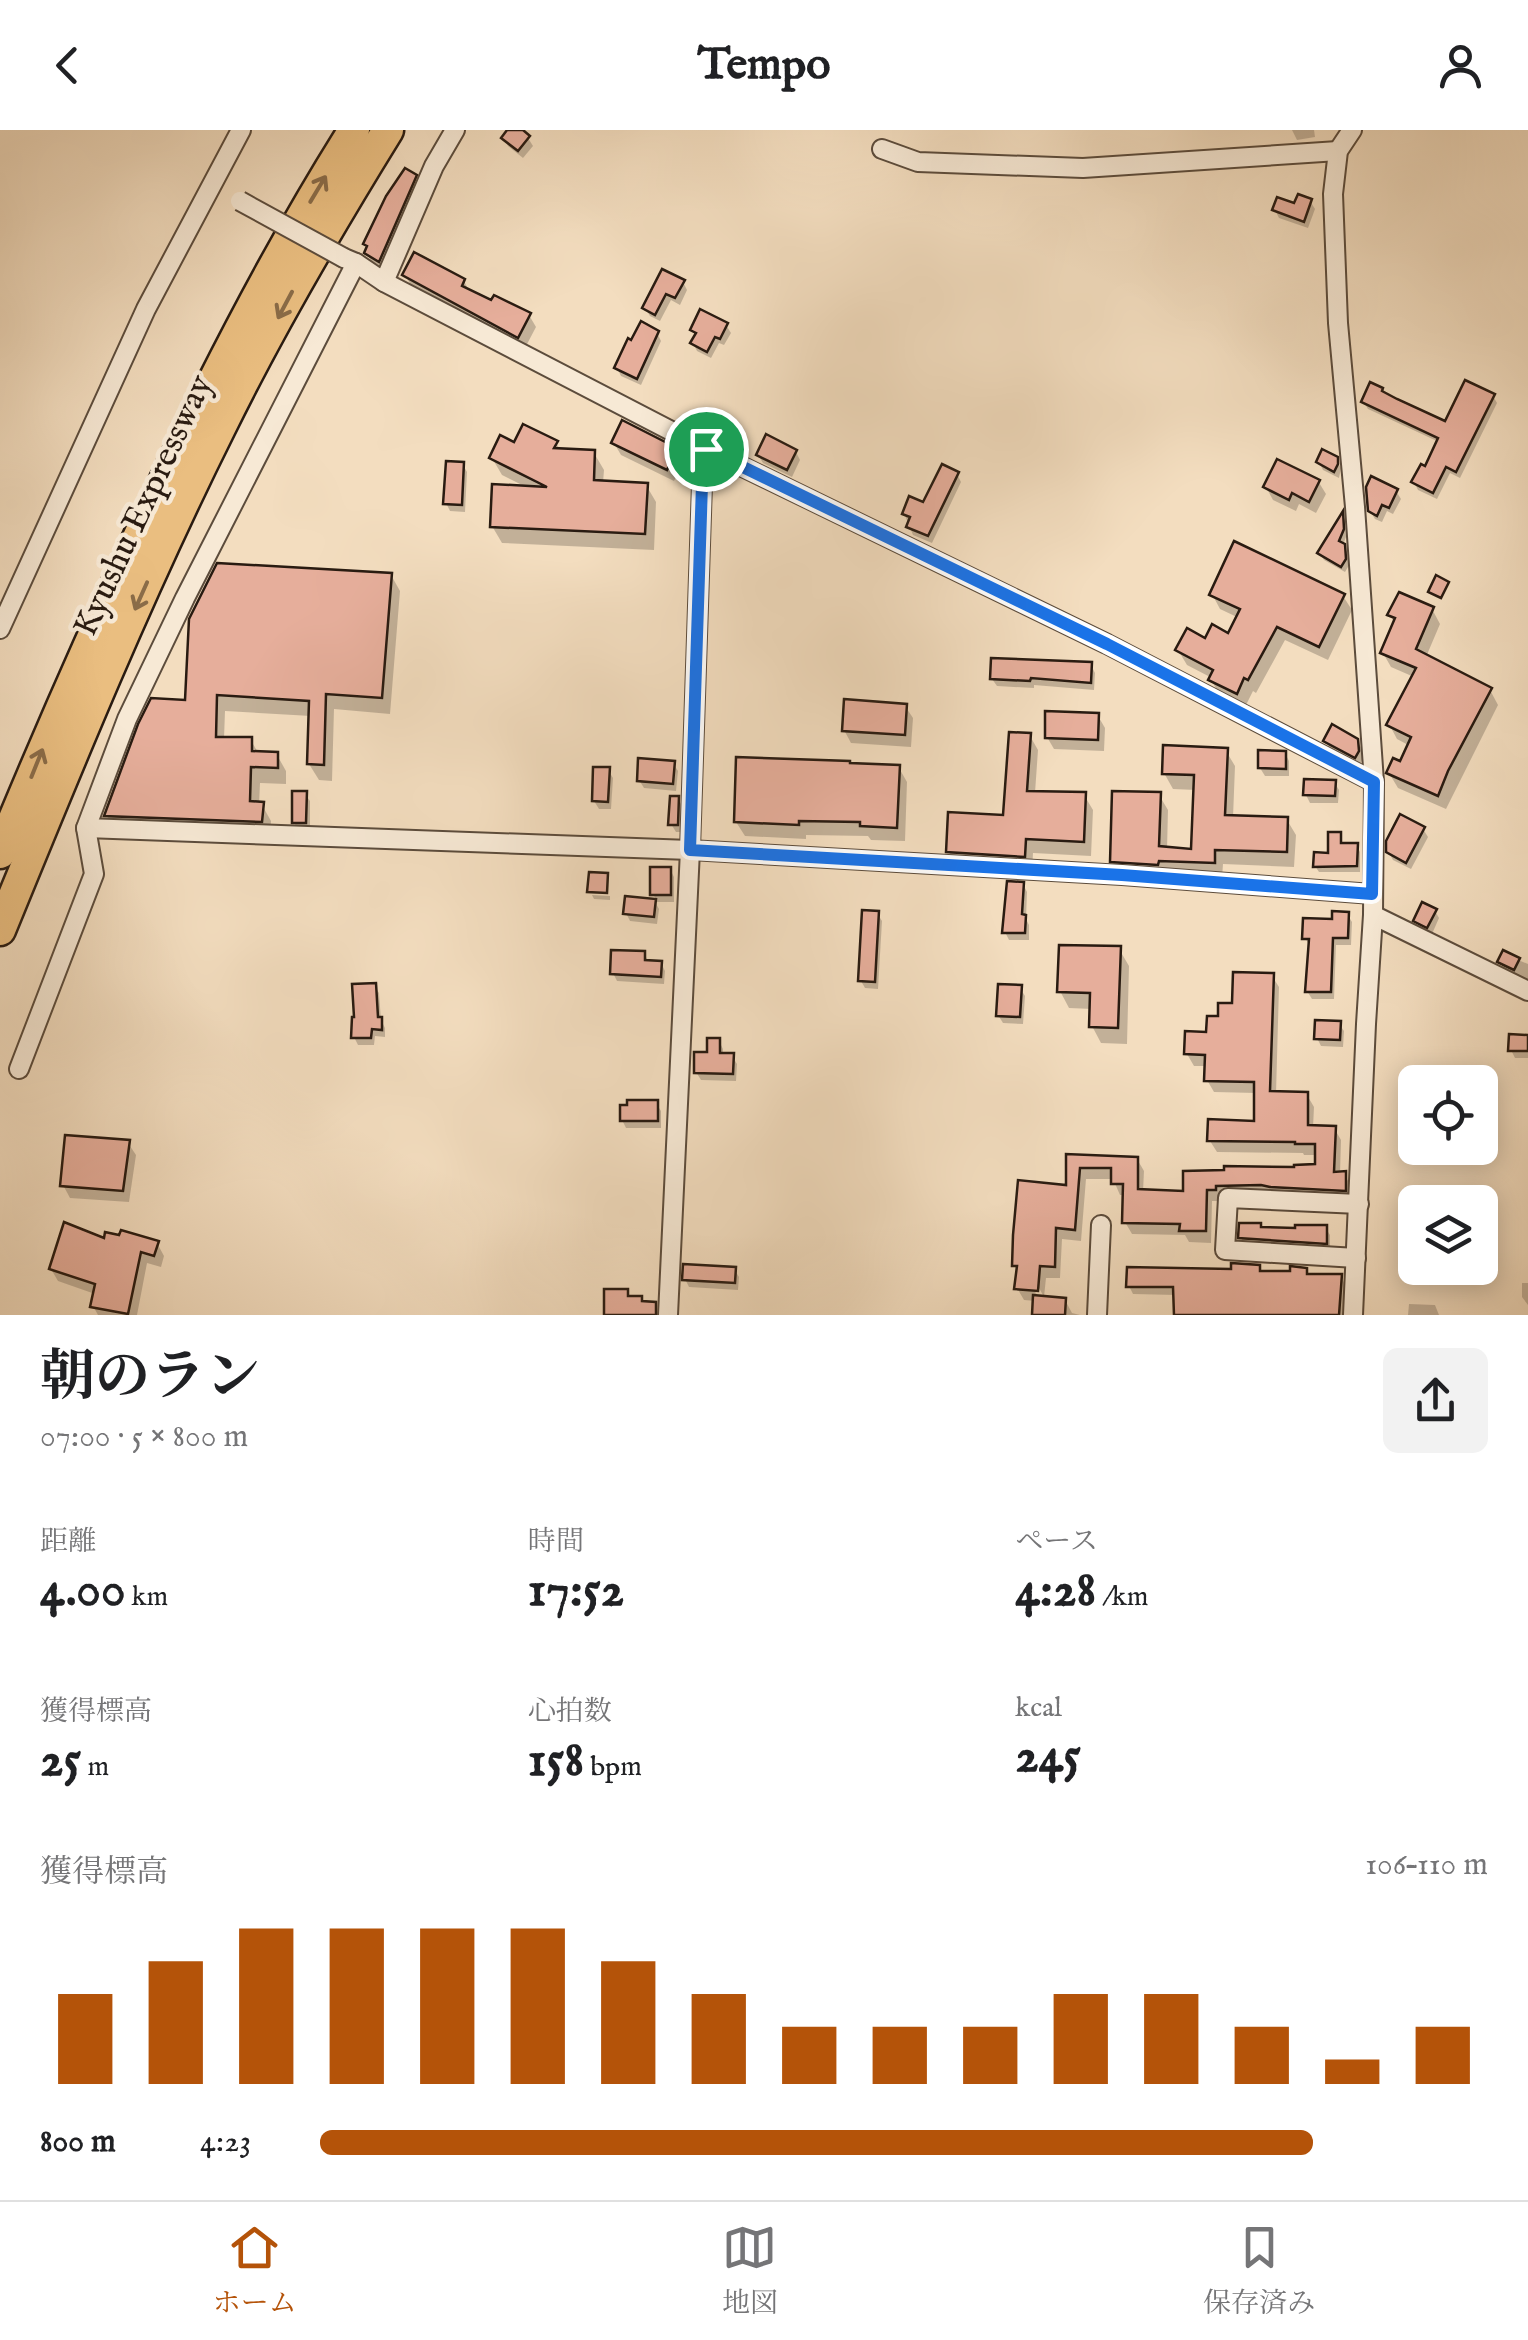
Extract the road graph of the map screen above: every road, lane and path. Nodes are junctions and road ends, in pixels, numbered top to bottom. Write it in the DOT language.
graph roads {
  1 [pos="241,130"];
  2 [pos="354,130"];
  3 [pos="388,130"];
  4 [pos="455,130"];
  5 [pos="1352,130"];
  6 [pos="882,149"];
  7 [pos="1338,151"];
  8 [pos="212,183"];
  9 [pos="350,261"];
  10 [pos="384,282"];
  11 [pos="706,449"];
  12 [pos="0,629"];
  13 [pos="1374,782"];
  14 [pos="86,828"];
  15 [pos="690,850"];
  16 [pos="0,853"];
  17 [pos="1372,894"];
  18 [pos="1373,915"];
  19 [pos="0,930"];
  20 [pos="1528,991"];
  21 [pos="19,1069"];
  22 [pos="1359,1204"];
  23 [pos="1101,1225"];
  24 [pos="1356,1258"];
  25 [pos="668,1315"];
  26 [pos="1096,1315"];
  27 [pos="1353,1315"];
  1 -- 8 [label="street"];
  16 -- 2 [label="highway, Kyushu Expressway, one-way"];
  3 -- 19 [label="highway, Kyushu Expressway, one-way"];
  4 -- 10 [label="street"];
  5 -- 7 [label="street"];
  6 -- 7 [label="street"];
  7 -- 13 [label="street"];
  8 -- 9 [label="street, bridge"];
  8 -- 12 [label="street"];
  9 -- 10 [label="street"];
  9 -- 14 [label="street"];
  10 -- 11 [label="street"];
  11 -- 13 [label="street"];
  11 -- 15 [label="street"];
  13 -- 17 [label="street"];
  14 -- 15 [label="street"];
  14 -- 21 [label="street"];
  15 -- 17 [label="street"];
  15 -- 25 [label="street"];
  17 -- 18 [label="street"];
  18 -- 20 [label="street"];
  18 -- 22 [label="street"];
  22 -- 24 [label="street"];
  22 -- 24 [label="street"];
  23 -- 26 [label="street"];
  24 -- 27 [label="street"];
}
